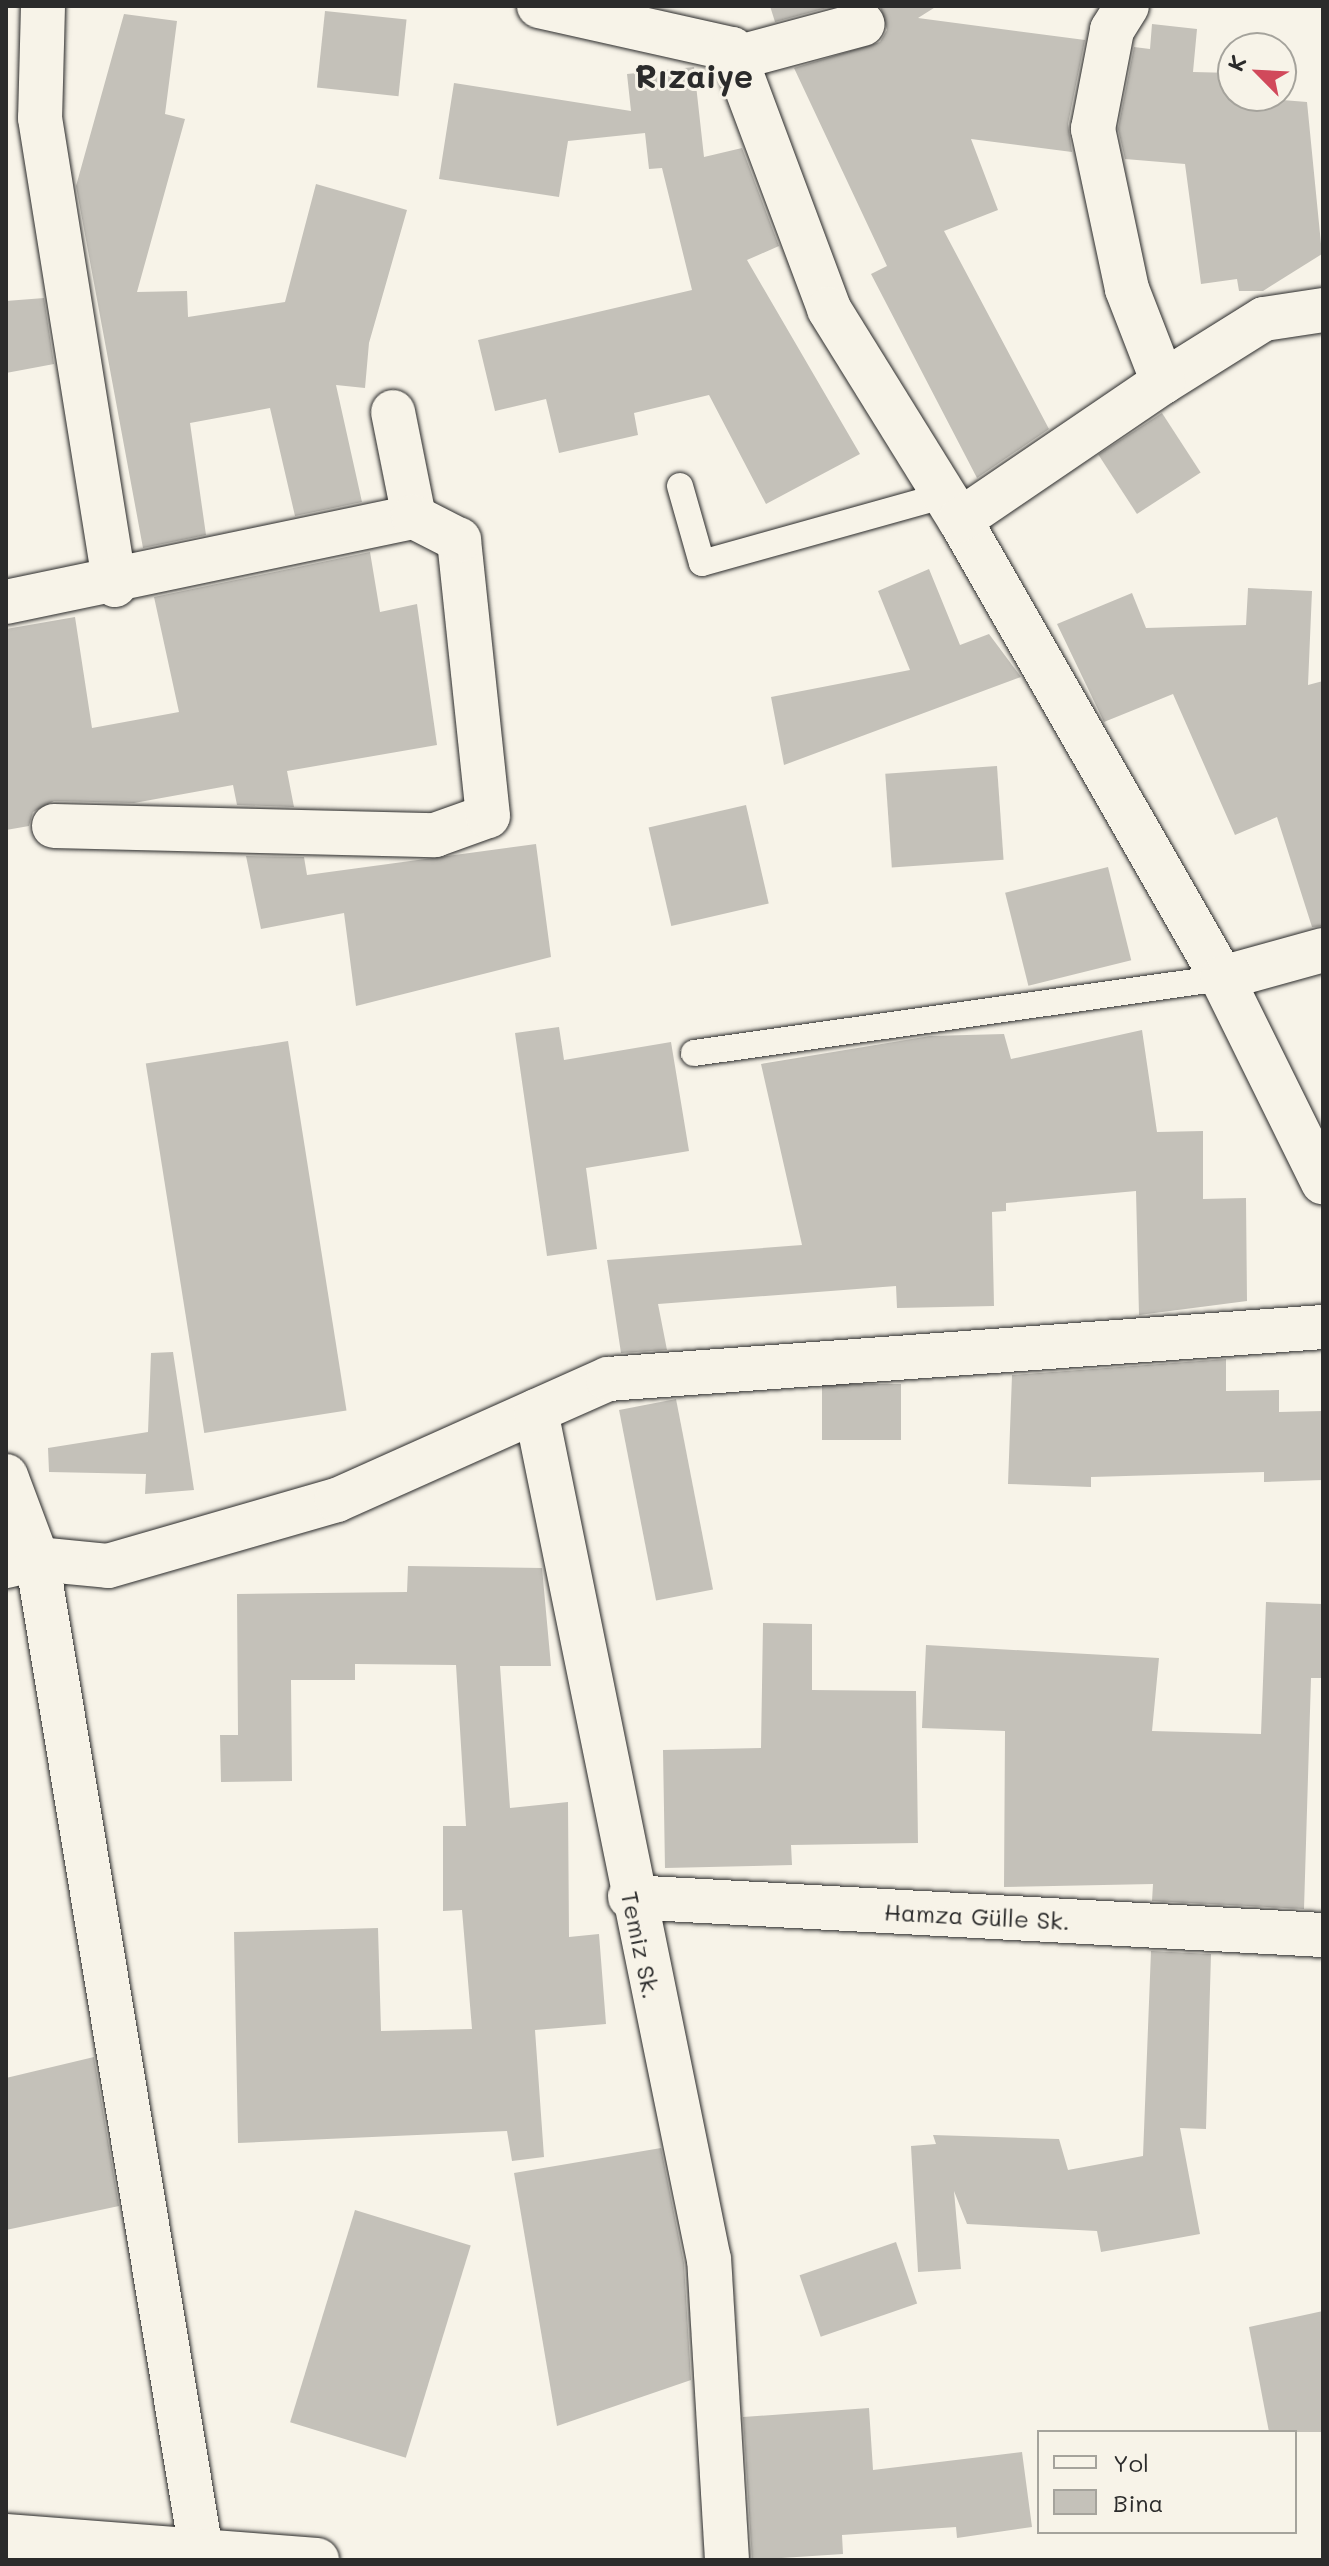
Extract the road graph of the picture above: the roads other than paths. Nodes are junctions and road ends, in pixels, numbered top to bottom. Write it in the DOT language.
graph roads {
  1 [pos="43,6"];
  2 [pos="539,6"];
  3 [pos="1127,6"];
  4 [pos="863,24"];
  5 [pos="736,58"];
  6 [pos="1323,310"];
  7 [pos="1163,382"];
  8 [pos="393,412"];
  9 [pos="680,486"];
  10 [pos="952,508"];
  11 [pos="414,517"];
  12 [pos="115,585"];
  13 [pos="6,602"];
  14 [pos="54,826"];
  15 [pos="1323,950"];
  16 [pos="1222,978"];
  17 [pos="694,1053"];
  18 [pos="1323,1182"];
  19 [pos="1323,1327"];
  20 [pos="536,1411"];
  21 [pos="6,1476"];
  22 [pos="21,1563"];
  23 [pos="630,1897"];
  24 [pos="1323,1935"];
  25 [pos="6,2536"];
  26 [pos="201,2551"];
  27 [pos="317,2560"];
  28 [pos="727,2560"];
  1 -- 12 [label="street"];
  2 -- 5 [label="street"];
  3 -- 7 [label="street"];
  4 -- 5 [label="street"];
  5 -- 10 [label="street"];
  6 -- 7 [label="street"];
  7 -- 10 [label="street"];
  8 -- 11 [label="street"];
  9 -- 10 [label="lane"];
  10 -- 16 [label="street"];
  11 -- 12 [label="street"];
  11 -- 14 [label="street"];
  12 -- 13 [label="street"];
  15 -- 16 [label="street"];
  16 -- 17 [label="lane"];
  16 -- 18 [label="street"];
  19 -- 20 [label="street"];
  20 -- 22 [label="street"];
  20 -- 23 [label="street, Temiz Sk."];
  21 -- 22 [label="street"];
  22 -- 26 [label="street"];
  23 -- 24 [label="street, Hamza Gülle Sk."];
  23 -- 28 [label="street, Temiz Sk."];
  25 -- 26 [label="street"];
  26 -- 27 [label="street"];
}
